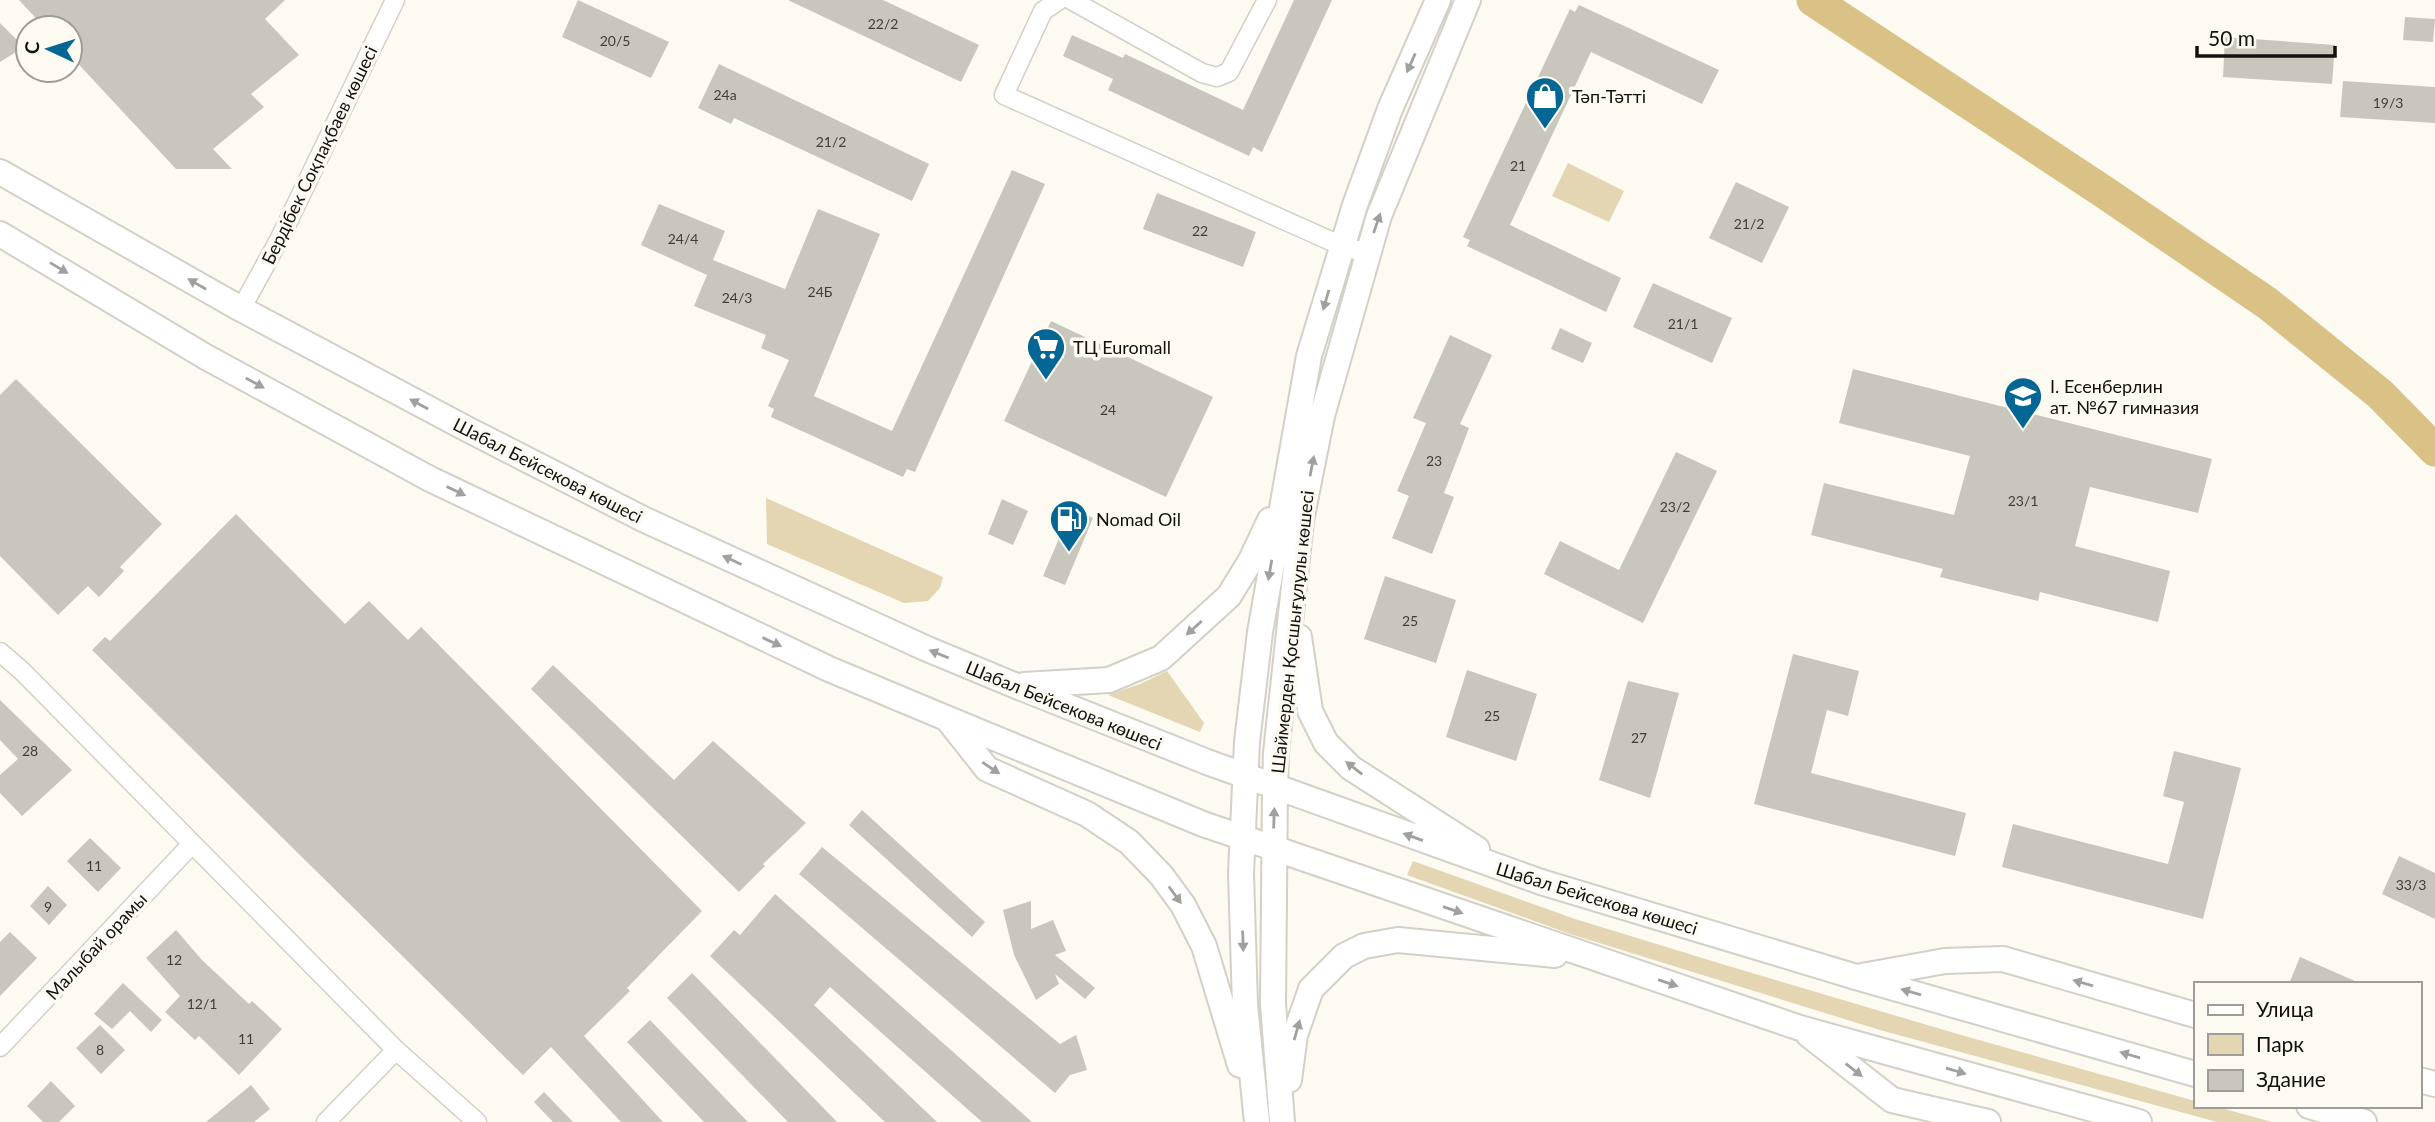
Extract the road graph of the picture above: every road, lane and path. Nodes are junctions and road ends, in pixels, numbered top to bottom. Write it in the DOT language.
graph roads {
  1 [pos="395,0"];
  2 [pos="1059,0"];
  3 [pos="1071,0"];
  4 [pos="1267,0"];
  5 [pos="1438,0"];
  6 [pos="1468,0"];
  7 [pos="0,172"];
  8 [pos="0,234"];
  9 [pos="1342,246"];
  10 [pos="1367,253"];
  11 [pos="241,309"];
  12 [pos="1284,491"];
  13 [pos="1294,603"];
  14 [pos="0,652"];
  15 [pos="1014,685"];
  16 [pos="946,718"];
  17 [pos="1246,776"];
  18 [pos="1275,787"];
  19 [pos="1243,838"];
  20 [pos="191,845"];
  21 [pos="1273,849"];
  22 [pos="1513,873"];
  23 [pos="1596,958"];
  24 [pos="1856,977"];
  25 [pos="2194,1015"];
  26 [pos="1800,1028"];
  27 [pos="0,1047"];
  28 [pos="396,1050"];
  29 [pos="2194,1074"];
  30 [pos="2316,1108"];
  31 [pos="326,1122"];
  32 [pos="477,1122"];
  33 [pos="1257,1122"];
  34 [pos="1282,1122"];
  35 [pos="1987,1122"];
  36 [pos="2139,1122"];
  37 [pos="2364,1122"];
  1 -- 11 [label="street, Бердібек Соқпақбаев көшесі"];
  2 -- 9 [label="street"];
  3 -- 4 [label="street"];
  5 -- 9 [label="main road, Шаймерден Қосшығұлұлы көшесі, one-way"];
  10 -- 6 [label="main road, Шаймерден Қосшығұлұлы көшесі, one-way"];
  11 -- 7 [label="main road, Шабал Бейсекова көшесі, one-way"];
  8 -- 16 [label="main road, one-way"];
  9 -- 10 [label="street"];
  9 -- 12 [label="main road, Шаймерден Қосшығұлұлы көшесі, one-way"];
  13 -- 10 [label="main road, Шаймерден Қосшығұлұлы көшесі, one-way"];
  15 -- 11 [label="main road, Шабал Бейсекова көшесі, one-way"];
  12 -- 15 [label="main road, one-way"];
  12 -- 17 [label="main road, Шаймерден Қосшығұлұлы көшесі, one-way"];
  13 -- 18 [label="main road, Шаймерден Қосшығұлұлы көшесі"];
  22 -- 13 [label="main road, one-way"];
  14 -- 20 [label="street"];
  15 -- 17 [label="main road, Шабал Бейсекова көшесі"];
  16 -- 19 [label="main road"];
  16 -- 33 [label="main road, one-way"];
  17 -- 18 [label="main road, Шабал Бейсекова көшесі"];
  17 -- 19 [label="main road, Шаймерден Қосшығұлұлы көшесі"];
  21 -- 18 [label="main road, Шаймерден Қосшығұлұлы көшесі, one-way"];
  22 -- 18 [label="main road, Шабал Бейсекова көшесі, one-way"];
  19 -- 21 [label="main road"];
  19 -- 33 [label="main road, Шаймерден Қосшығұлұлы көшесі, one-way"];
  20 -- 27 [label="street, Малыбай орамы"];
  20 -- 28 [label="street"];
  21 -- 23 [label="main road, one-way"];
  21 -- 34 [label="main road, Шаймерден Қосшығұлұлы көшесі"];
  22 -- 24 [label="main road, Шабал Бейсекова көшесі"];
  23 -- 26 [label="main road, one-way"];
  34 -- 23 [label="main road, one-way"];
  25 -- 24 [label="main road, one-way"];
  29 -- 24 [label="main road, Шабал Бейсекова көшесі, one-way"];
  26 -- 35 [label="main road, one-way"];
  26 -- 36 [label="main road, one-way"];
  28 -- 31 [label="street"];
  28 -- 32 [label="street"];
  30 -- 37 [label="main road"];
}
